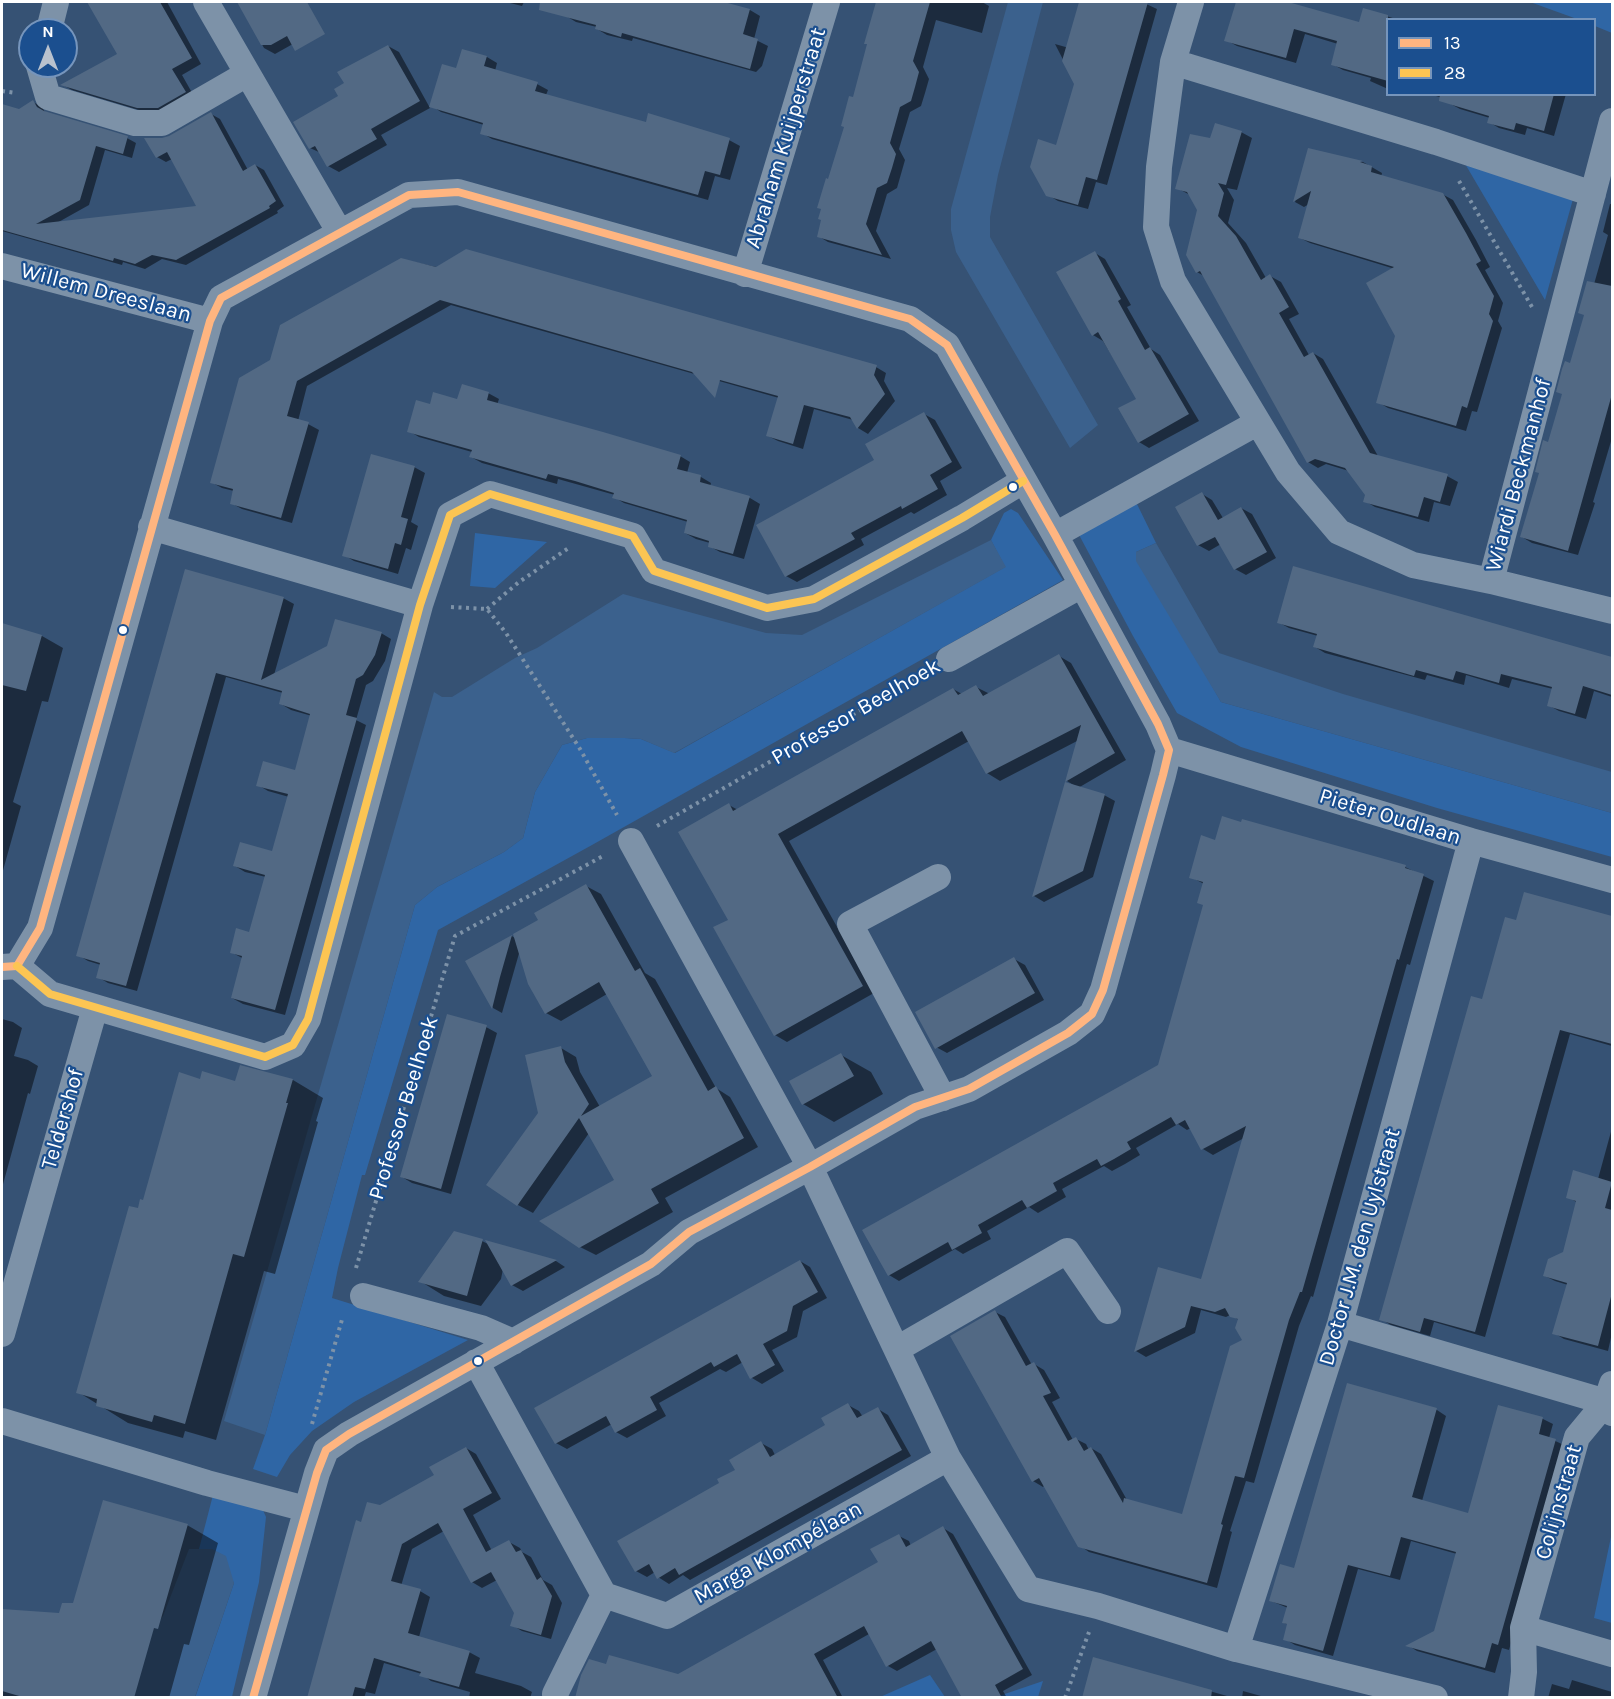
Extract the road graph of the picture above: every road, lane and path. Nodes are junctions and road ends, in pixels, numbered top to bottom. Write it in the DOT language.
graph roads {
  1 [pos="56,2"];
  2 [pos="206,2"];
  3 [pos="827,2"];
  4 [pos="1191,2"];
  5 [pos="52,18"];
  6 [pos="1173,62"];
  7 [pos="247,74"];
  8 [pos="42,78"];
  9 [pos="1612,121"];
  10 [pos="1436,142"];
  11 [pos="1593,194"];
  12 [pos="340,233"];
  13 [pos="2,266"];
  14 [pos="745,274"];
  15 [pos="210,321"];
  16 [pos="1554,344"];
  17 [pos="1257,423"];
  18 [pos="1023,481"];
  19 [pos="151,527"];
  20 [pos="601,527"];
  21 [pos="1055,535"];
  22 [pos="1491,581"];
  23 [pos="1082,585"];
  24 [pos="420,605"];
  25 [pos="487,609"];
  26 [pos="1612,611"];
  27 [pos="950,659"];
  28 [pos="1169,750"];
  29 [pos="631,841"];
  30 [pos="1471,841"];
  31 [pos="938,877"];
  32 [pos="1612,879"];
  33 [pos="9,967"];
  34 [pos="95,1008"];
  35 [pos="943,1098"];
  36 [pos="810,1167"];
  37 [pos="356,1270"];
  38 [pos="363,1296"];
  39 [pos="1108,1311"];
  40 [pos="343,1315"];
  41 [pos="1340,1324"];
  42 [pos="2,1334"];
  43 [pos="513,1342"];
  44 [pos="897,1349"];
  45 [pos="476,1362"];
  46 [pos="1610,1400"];
  47 [pos="2,1421"];
  48 [pos="312,1425"];
  49 [pos="948,1458"];
  50 [pos="306,1509"];
  51 [pos="604,1595"];
  52 [pos="1098,1606"];
  53 [pos="1523,1628"];
  54 [pos="1236,1649"];
  55 [pos="1612,1654"];
  56 [pos="555,1694"];
  57 [pos="253,1698"];
  58 [pos="1065,1698"];
  59 [pos="1435,1698"];
  60 [pos="1521,1698"];
  1 -- 5 [label="street"];
  2 -- 7 [label="street"];
  3 -- 14 [label="street, Abraham Kuijperstraat"];
  4 -- 6 [label="street, Wiardi Beckmanhof"];
  6 -- 10 [label="street"];
  6 -- 17 [label="street, Wiardi Beckmanhof"];
  7 -- 8 [label="street"];
  7 -- 12 [label="street"];
  9 -- 11 [label="street, Wiardi Beckmanhof"];
  10 -- 11 [label="street"];
  10 -- 16 [label="path"];
  11 -- 16 [label="street, Wiardi Beckmanhof"];
  12 -- 14 [label="street, Willem Dreeslaan"];
  12 -- 15 [label="street, Willem Dreeslaan"];
  13 -- 15 [label="street, Willem Dreeslaan"];
  14 -- 18 [label="street, Willem Dreeslaan"];
  15 -- 19 [label="street, Willem Dreeslaan"];
  16 -- 22 [label="street, Wiardi Beckmanhof"];
  17 -- 21 [label="street"];
  17 -- 22 [label="street, Wiardi Beckmanhof"];
  18 -- 20 [label="street"];
  18 -- 21 [label="street, Willem Dreeslaan"];
  19 -- 24 [label="street"];
  19 -- 33 [label="street, Willem Dreeslaan"];
  20 -- 24 [label="street"];
  20 -- 25 [label="path"];
  21 -- 23 [label="street, Willem Dreeslaan"];
  22 -- 26 [label="street"];
  23 -- 27 [label="street, Professor Beelhoek"];
  23 -- 28 [label="street, Willem Dreeslaan"];
  24 -- 25 [label="path"];
  24 -- 34 [label="street"];
  25 -- 29 [label="path"];
  27 -- 29 [label="path, Professor Beelhoek"];
  28 -- 30 [label="street, Pieter Oudlaan"];
  28 -- 35 [label="street"];
  29 -- 36 [label="street"];
  29 -- 37 [label="path, Professor Beelhoek"];
  30 -- 32 [label="street, Pieter Oudlaan"];
  30 -- 41 [label="street, Doctor J.M. den Uylstraat"];
  31 -- 35 [label="street"];
  33 -- 34 [label="street"];
  34 -- 42 [label="street, Teldershof"];
  35 -- 36 [label="street"];
  36 -- 43 [label="street"];
  36 -- 44 [label="street"];
  38 -- 43 [label="street"];
  39 -- 44 [label="street"];
  40 -- 48 [label="path"];
  41 -- 46 [label="street"];
  41 -- 54 [label="street, Doctor J.M. den Uylstraat"];
  43 -- 45 [label="street"];
  44 -- 49 [label="street"];
  45 -- 50 [label="street"];
  45 -- 51 [label="street"];
  46 -- 53 [label="street, Colijnstraat"];
  47 -- 50 [label="street"];
  49 -- 51 [label="street, Marga Klompélaan"];
  49 -- 52 [label="street"];
  50 -- 57 [label="street"];
  51 -- 56 [label="street"];
  52 -- 54 [label="street"];
  52 -- 58 [label="path"];
  53 -- 55 [label="street"];
  53 -- 60 [label="street"];
  54 -- 59 [label="street"];
}
